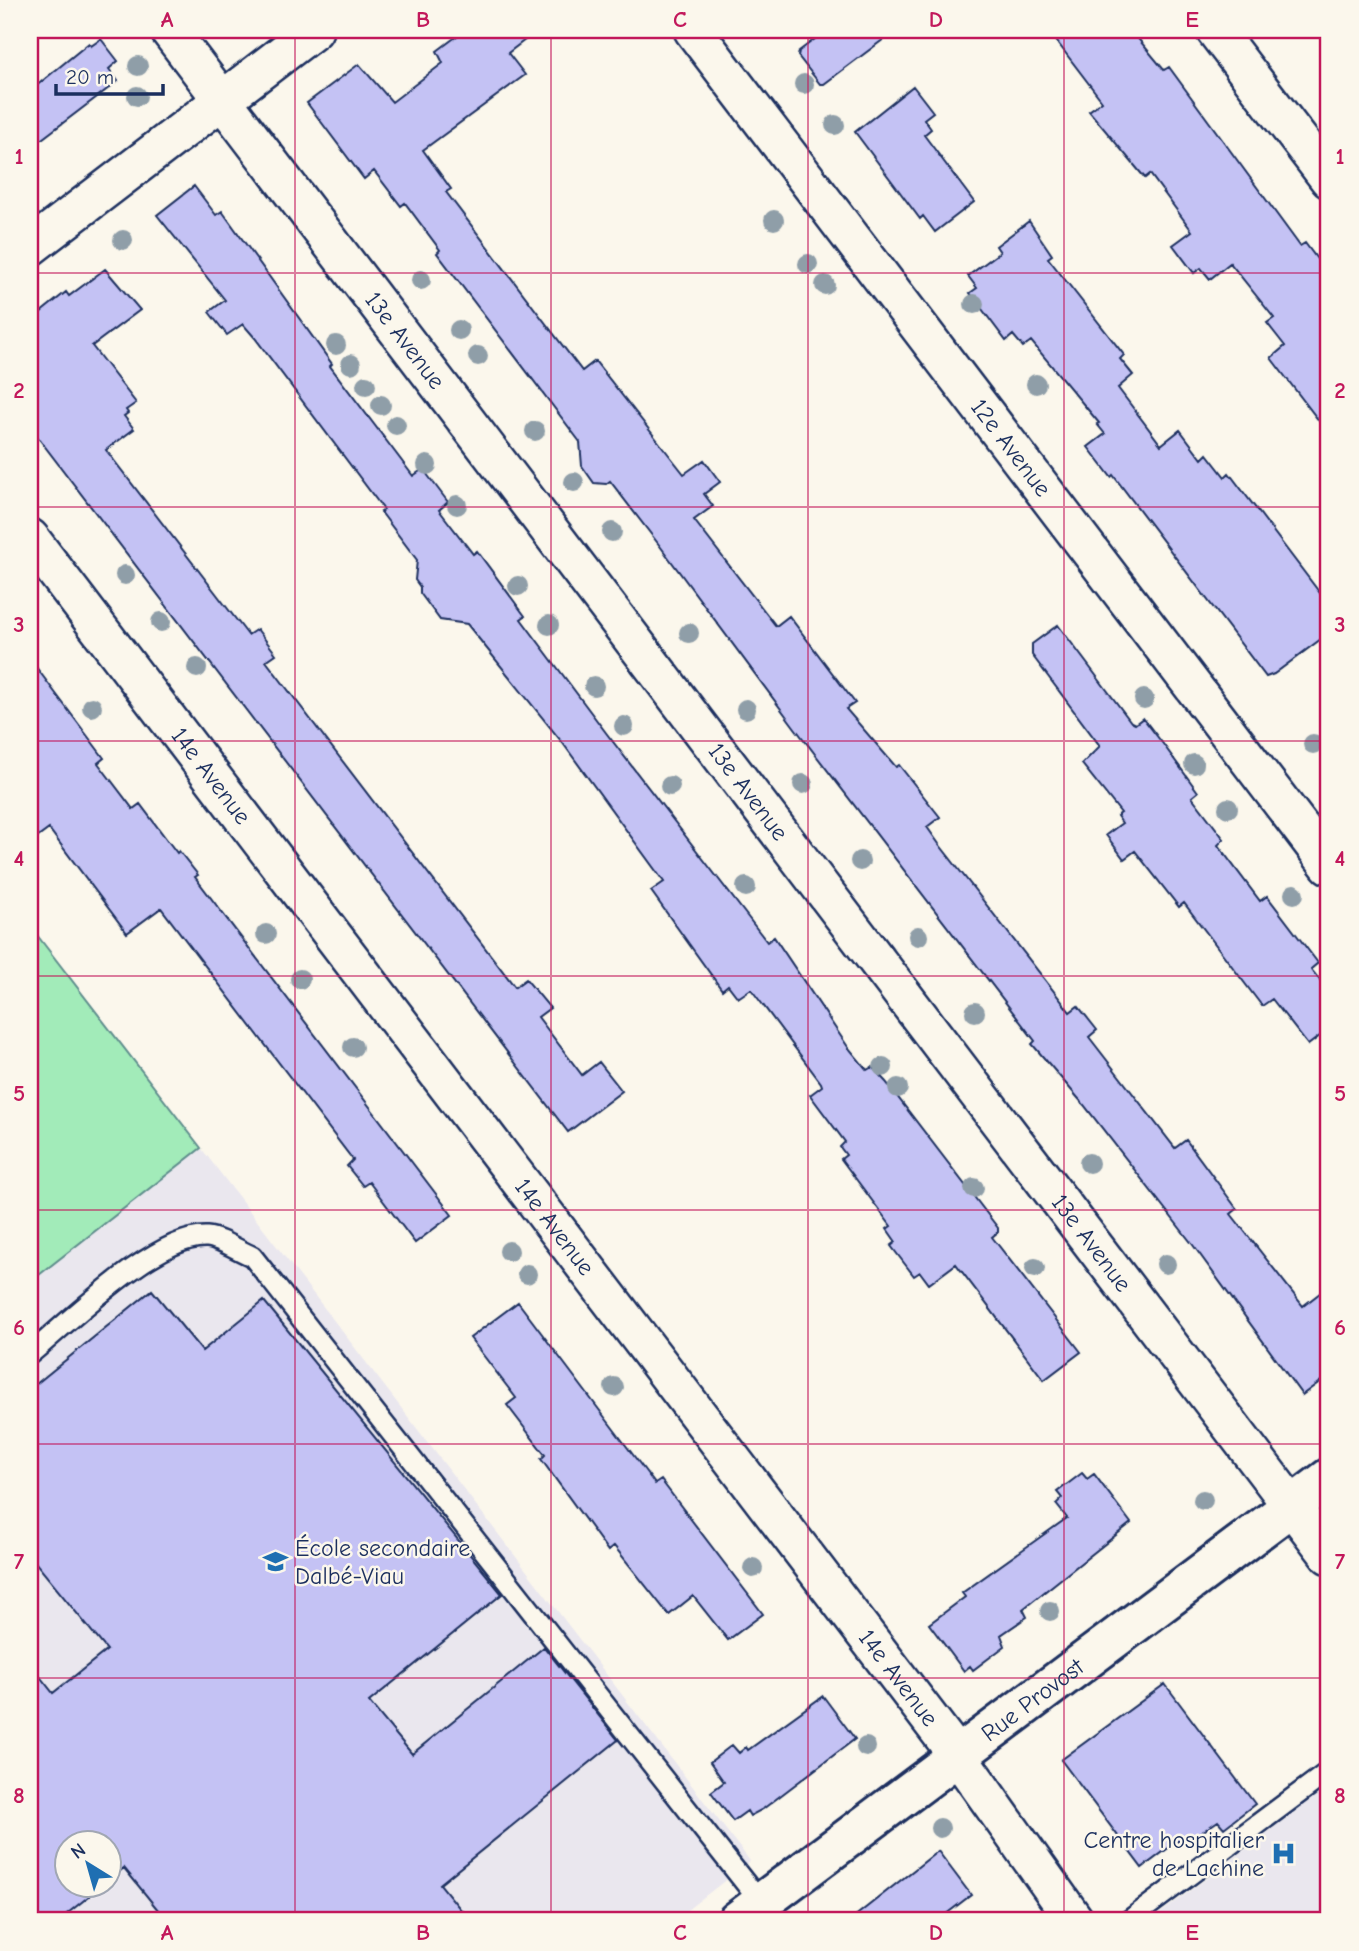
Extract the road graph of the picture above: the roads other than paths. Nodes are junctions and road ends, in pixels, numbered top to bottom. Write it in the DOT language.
graph roads {
  1 [pos="169,30"];
  2 [pos="314,30"];
  3 [pos="693,30"];
  4 [pos="1215,30"];
  5 [pos="222,100"];
  6 [pos="1329,179"];
  7 [pos="30,247"];
  8 [pos="30,538"];
  9 [pos="1329,865"];
  10 [pos="30,1354"];
  11 [pos="1329,1478"];
  12 [pos="1291,1506"];
  13 [pos="1329,1555"];
  14 [pos="958,1756"];
  15 [pos="1329,1771"];
  16 [pos="749,1912"];
  17 [pos="1075,1921"];
  18 [pos="1128,1921"];
  1 -- 5 [label="street, 13e Avenue"];
  2 -- 5 [label="street"];
  3 -- 9 [label="street, 12e Avenue"];
  4 -- 6 [label="street"];
  5 -- 7 [label="street"];
  5 -- 12 [label="street, 13e Avenue"];
  8 -- 14 [label="street, 14e Avenue"];
  10 -- 16 [label="lane"];
  11 -- 12 [label="street, Rue Provost"];
  12 -- 13 [label="street, 13e Avenue"];
  12 -- 14 [label="street, Rue Provost"];
  14 -- 16 [label="street, Rue Provost"];
  14 -- 17 [label="street, 14e Avenue"];
  15 -- 18 [label="lane"];
}
